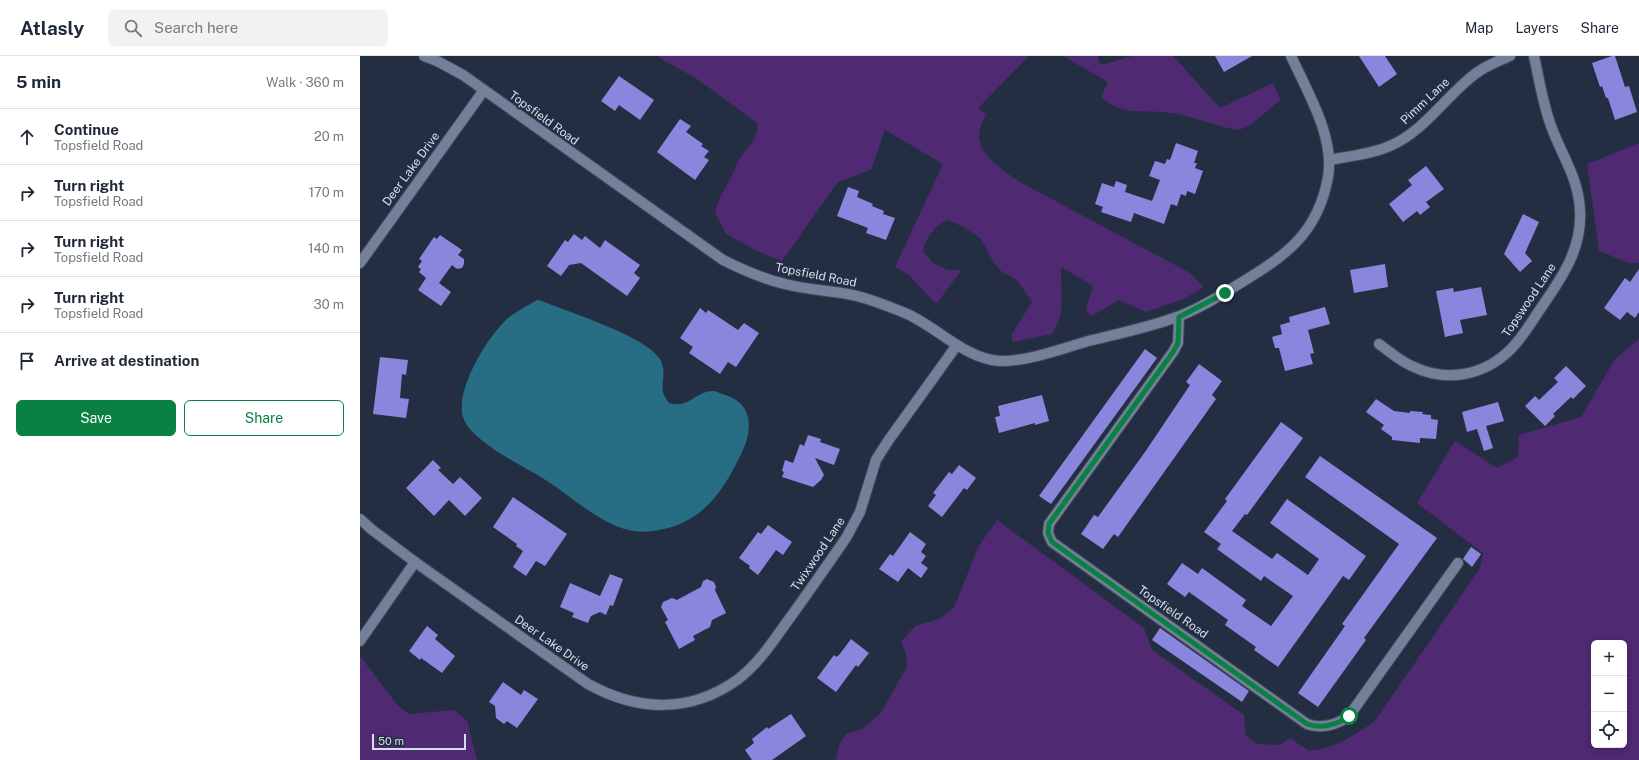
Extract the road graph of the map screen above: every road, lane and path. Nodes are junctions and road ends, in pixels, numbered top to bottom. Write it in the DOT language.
graph roads {
  1 [pos="424,56"];
  2 [pos="1291,56"];
  3 [pos="1510,56"];
  4 [pos="1534,56"];
  5 [pos="484,90"];
  6 [pos="1330,160"];
  7 [pos="360,263"];
  8 [pos="1179,317"];
  9 [pos="1379,344"];
  10 [pos="957,345"];
  11 [pos="360,519"];
  12 [pos="415,562"];
  13 [pos="1458,563"];
  14 [pos="360,641"];
  15 [pos="750,668"];
  1 -- 5 [label="street, Topsfield Road"];
  2 -- 6 [label="street, Topsfield Road"];
  3 -- 6 [label="street, Pimm Lane"];
  4 -- 9 [label="street, Topswood Lane"];
  5 -- 7 [label="street, Deer Lake Drive"];
  5 -- 10 [label="street, Topsfield Road"];
  6 -- 8 [label="street, Topsfield Road"];
  8 -- 10 [label="street, Topsfield Road"];
  8 -- 13 [label="street, Topsfield Road"];
  10 -- 15 [label="street, Twixwood Lane"];
  11 -- 12 [label="street, Deer Lake Drive"];
  12 -- 14 [label="street"];
  12 -- 15 [label="street, Deer Lake Drive"];
}
